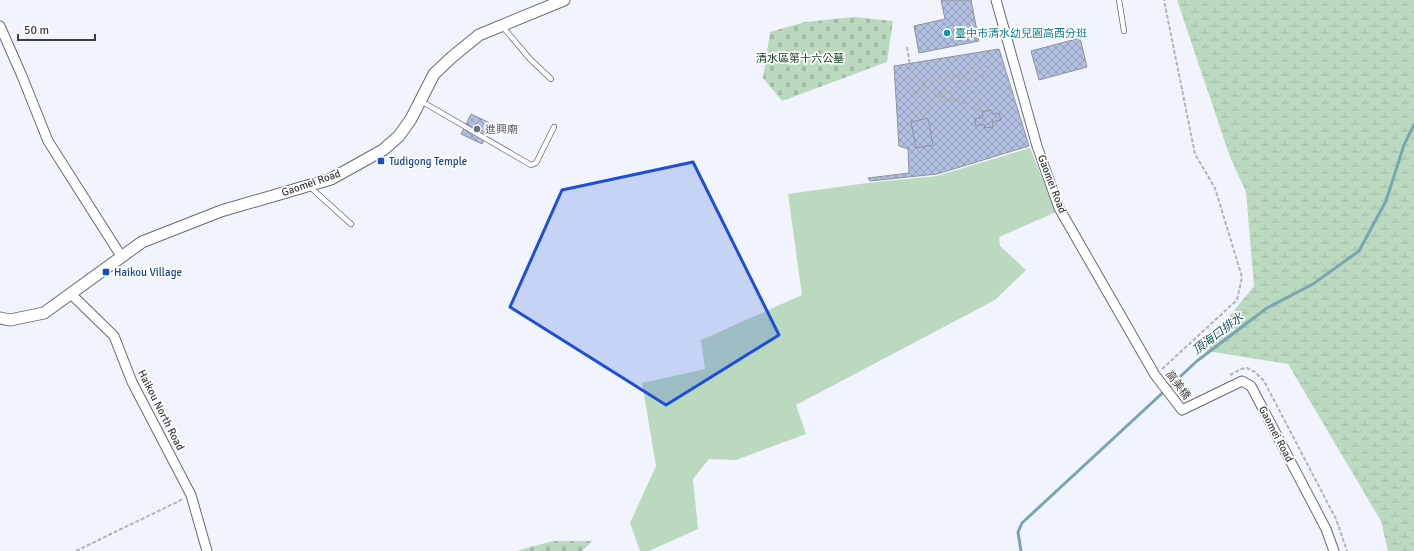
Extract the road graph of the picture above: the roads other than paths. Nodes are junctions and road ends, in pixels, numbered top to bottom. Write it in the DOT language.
graph roads {
  1 [pos="564,0"];
  2 [pos="996,0"];
  3 [pos="1119,0"];
  4 [pos="0,26"];
  5 [pos="502,26"];
  6 [pos="1124,31"];
  7 [pos="551,79"];
  8 [pos="421,101"];
  9 [pos="554,127"];
  10 [pos="309,186"];
  11 [pos="350,224"];
  12 [pos="121,256"];
  13 [pos="71,294"];
  14 [pos="0,318"];
  15 [pos="1158,372"];
  16 [pos="1182,410"];
  17 [pos="206,551"];
  18 [pos="1334,551"];
  1 -- 5 [label="street, Gaomei Road"];
  2 -- 15 [label="street, Gaomei Road"];
  3 -- 6 [label="lane"];
  4 -- 12 [label="street"];
  5 -- 7 [label="lane"];
  5 -- 8 [label="street, Gaomei Road"];
  8 -- 9 [label="lane"];
  8 -- 10 [label="street, Gaomei Road"];
  10 -- 11 [label="lane"];
  10 -- 12 [label="street, Gaomei Road"];
  12 -- 13 [label="street, Gaomei Road"];
  13 -- 14 [label="street, Gaomei Road"];
  13 -- 17 [label="street, Haikou North Road"];
  15 -- 16 [label="street, 高美橋"];
  16 -- 18 [label="street, Gaomei Road"];
}
